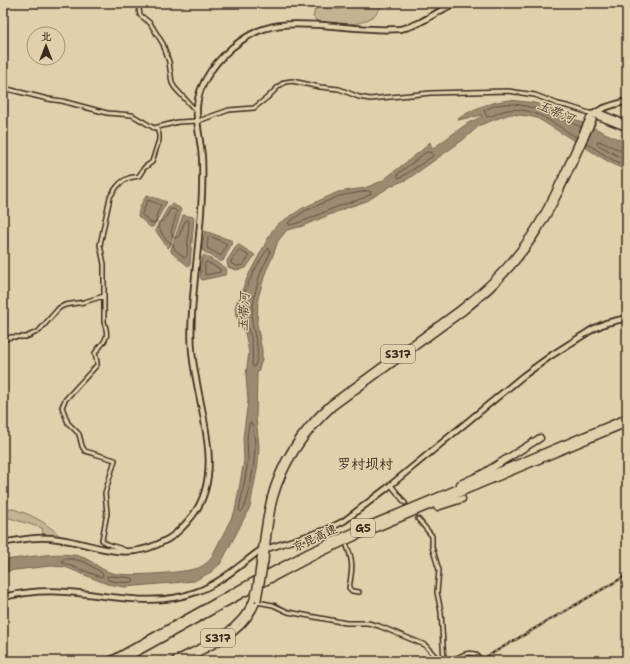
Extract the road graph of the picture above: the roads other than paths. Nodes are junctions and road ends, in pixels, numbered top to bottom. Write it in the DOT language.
graph roads {
  1 [pos="138,3"];
  2 [pos="457,3"];
  3 [pos="3,88"];
  4 [pos="627,101"];
  5 [pos="197,112"];
  6 [pos="593,116"];
  7 [pos="198,121"];
  8 [pos="627,124"];
  9 [pos="157,128"];
  10 [pos="627,128"];
  11 [pos="104,296"];
  12 [pos="627,318"];
  13 [pos="3,340"];
  14 [pos="627,418"];
  15 [pos="627,423"];
  16 [pos="540,438"];
  17 [pos="391,486"];
  18 [pos="462,499"];
  19 [pos="405,503"];
  20 [pos="399,514"];
  21 [pos="418,518"];
  22 [pos="379,527"];
  23 [pos="332,528"];
  24 [pos="337,534"];
  25 [pos="3,543"];
  26 [pos="347,546"];
  27 [pos="264,549"];
  28 [pos="127,552"];
  29 [pos="358,592"];
  30 [pos="3,596"];
  31 [pos="255,601"];
  32 [pos="110,661"];
  33 [pos="121,661"];
  34 [pos="173,661"];
  35 [pos="182,661"];
  36 [pos="443,661"];
  37 [pos="450,661"];
  38 [pos="482,661"];
  1 -- 5 [label="street"];
  2 -- 5 [label="street"];
  3 -- 9 [label="street"];
  4 -- 6 [label="street"];
  5 -- 7 [label="street"];
  6 -- 7 [label="street"];
  6 -- 8 [label="main road"];
  6 -- 10 [label="main road"];
  6 -- 27 [label="main road, S317"];
  7 -- 9 [label="street"];
  7 -- 28 [label="street"];
  9 -- 11 [label="street"];
  11 -- 13 [label="street"];
  11 -- 28 [label="street"];
  12 -- 17 [label="street"];
  14 -- 20 [label="highway, 京昆高速 / G5"];
  15 -- 22 [label="highway, 京昆高速 / G5"];
  16 -- 20 [label="highway"];
  17 -- 19 [label="street"];
  17 -- 23 [label="street"];
  18 -- 22 [label="highway"];
  20 -- 32 [label="highway, 京昆高速 / G5"];
  21 -- 36 [label="street"];
  22 -- 33 [label="highway, 京昆高速 / G5"];
  23 -- 24 [label="street"];
  23 -- 27 [label="street"];
  25 -- 28 [label="street"];
  26 -- 29 [label="street"];
  27 -- 30 [label="street"];
  27 -- 31 [label="main road, S317, bridge"];
  31 -- 34 [label="main road, S317"];
  31 -- 35 [label="main road, S317"];
  31 -- 36 [label="street"];
  37 -- 38 [label="street"];
}
